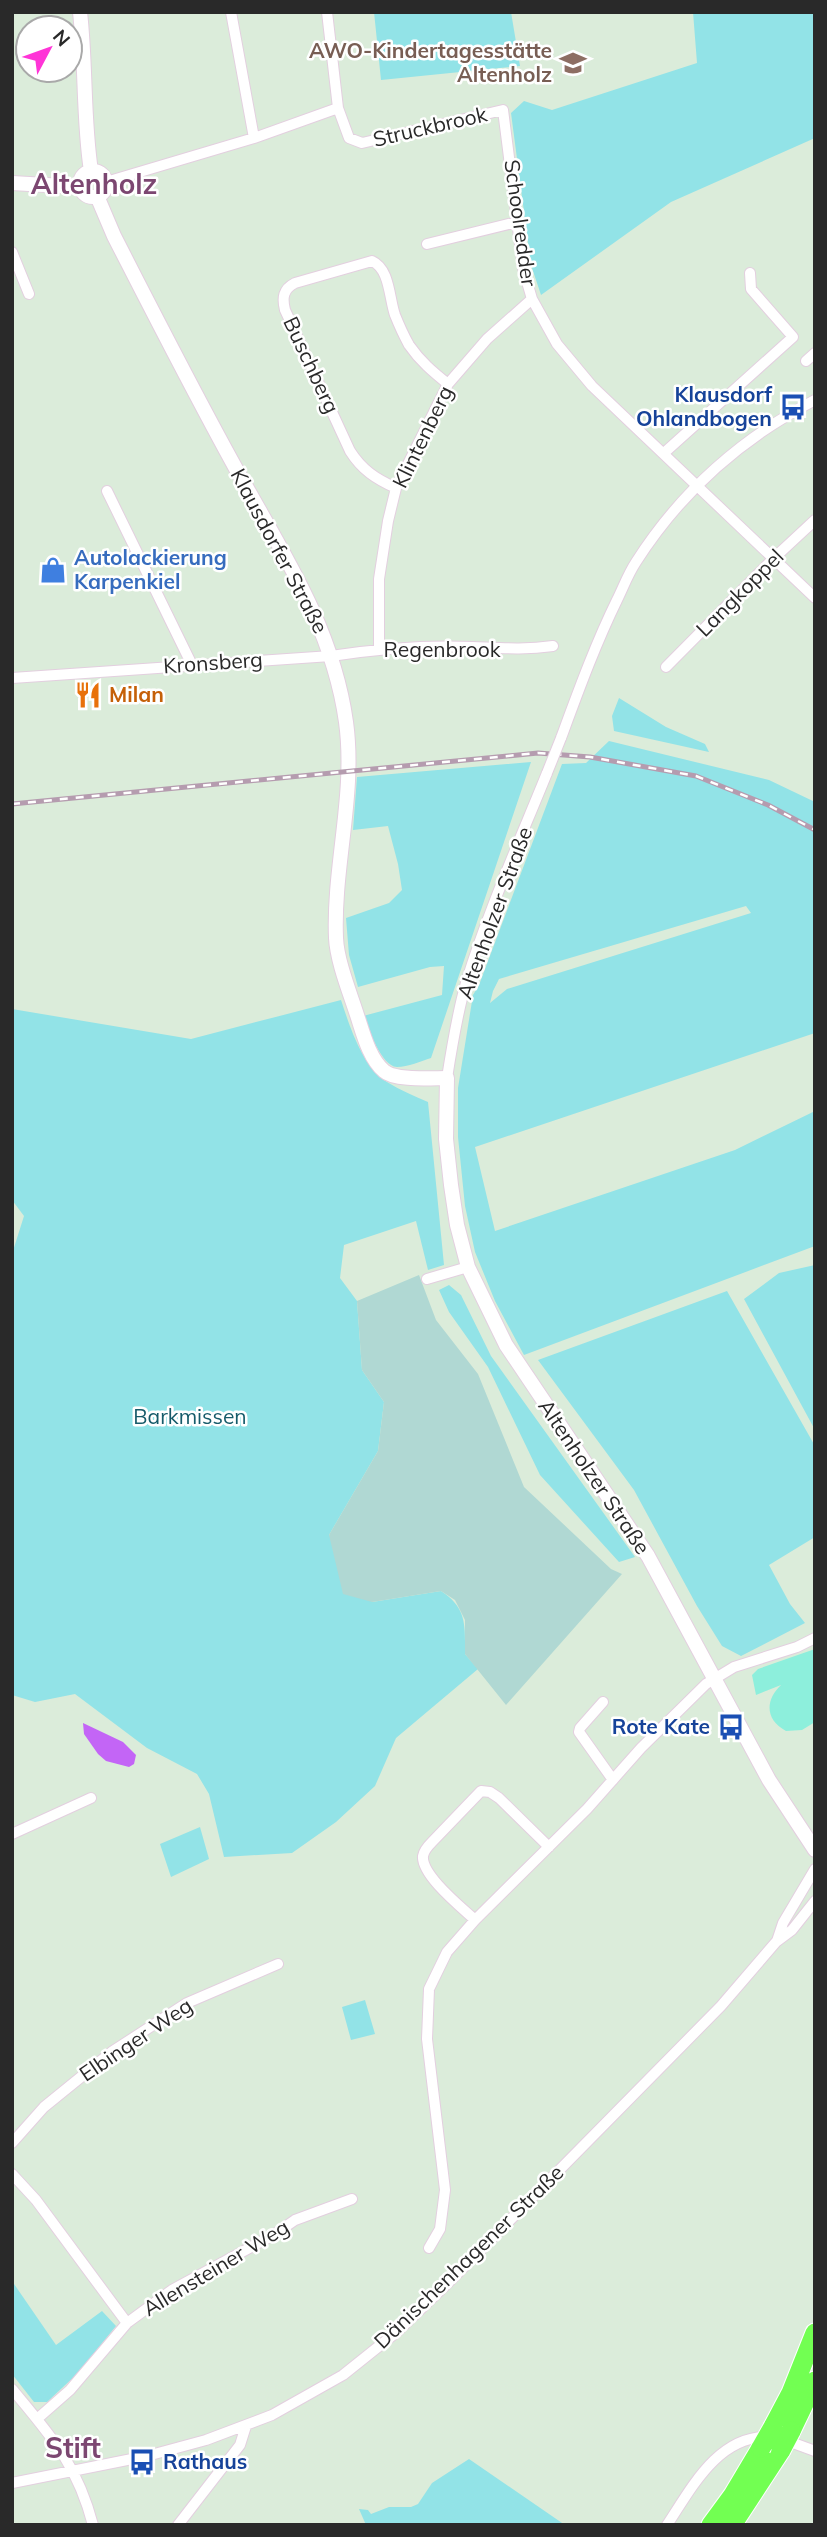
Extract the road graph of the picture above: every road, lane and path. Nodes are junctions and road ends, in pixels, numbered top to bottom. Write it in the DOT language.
graph roads {
  1 [pos="80,12"];
  2 [pos="231,12"];
  3 [pos="327,12"];
  4 [pos="338,108"];
  5 [pos="503,110"];
  6 [pos="254,138"];
  7 [pos="91,171"];
  8 [pos="106,182"];
  9 [pos="12,183"];
  10 [pos="80,187"];
  11 [pos="97,196"];
  12 [pos="517,222"];
  13 [pos="427,244"];
  14 [pos="12,252"];
  15 [pos="750,273"];
  16 [pos="29,294"];
  17 [pos="532,299"];
  18 [pos="815,353"];
  19 [pos="806,361"];
  20 [pos="448,384"];
  21 [pos="815,400"];
  22 [pos="664,453"];
  23 [pos="697,485"];
  24 [pos="396,488"];
  25 [pos="107,491"];
  26 [pos="815,520"];
  27 [pos="773,559"];
  28 [pos="815,598"];
  29 [pos="553,646"];
  30 [pos="379,649"];
  31 [pos="331,656"];
  32 [pos="192,665"];
  33 [pos="666,667"];
  34 [pos="12,678"];
  35 [pos="447,1078"];
  36 [pos="468,1267"];
  37 [pos="427,1279"];
  38 [pos="815,1638"];
  39 [pos="715,1677"];
  40 [pos="603,1702"];
  41 [pos="613,1780"];
  42 [pos="91,1798"];
  43 [pos="12,1834"];
  44 [pos="549,1847"];
  45 [pos="815,1850"];
  46 [pos="815,1869"];
  47 [pos="815,1901"];
  48 [pos="475,1920"];
  49 [pos="776,1942"];
  50 [pos="278,1964"];
  51 [pos="12,2143"];
  52 [pos="12,2174"];
  53 [pos="352,2199"];
  54 [pos="429,2248"];
  55 [pos="127,2323"];
  56 [pos="815,2333"];
  57 [pos="815,2381"];
  58 [pos="12,2389"];
  59 [pos="37,2419"];
  60 [pos="246,2426"];
  61 [pos="782,2429"];
  62 [pos="815,2451"];
  63 [pos="75,2471"];
  64 [pos="12,2483"];
  65 [pos="93,2525"];
  66 [pos="178,2525"];
  67 [pos="667,2525"];
  68 [pos="711,2525"];
  69 [pos="732,2525"];
  1 -- 7 [label="street"];
  2 -- 6 [label="street"];
  3 -- 4 [label="street, Struckbrook"];
  4 -- 5 [label="street, Struckbrook"];
  4 -- 6 [label="street"];
  5 -- 12 [label="street, Schoolredder"];
  6 -- 8 [label="street"];
  7 -- 8 [label="street"];
  7 -- 10 [label="street"];
  8 -- 11 [label="street"];
  9 -- 10 [label="street"];
  10 -- 11 [label="street"];
  11 -- 31 [label="street, Klausdorfer Straße"];
  12 -- 13 [label="street"];
  12 -- 17 [label="street, Schoolredder"];
  14 -- 16 [label="street"];
  15 -- 22 [label="street"];
  17 -- 20 [label="street, Klintenberg"];
  17 -- 22 [label="street, Schoolredder"];
  18 -- 19 [label="street"];
  20 -- 24 [label="street, Klintenberg"];
  20 -- 24 [label="street, Buschberg"];
  21 -- 23 [label="street, Altenholzer Straße"];
  22 -- 23 [label="street, Schoolredder"];
  23 -- 27 [label="street, Schoolredder"];
  23 -- 35 [label="street, Altenholzer Straße, bridge"];
  24 -- 30 [label="street, Klintenberg"];
  25 -- 32 [label="street"];
  26 -- 27 [label="street, Langkoppel"];
  27 -- 28 [label="street, Schoolredder"];
  27 -- 33 [label="street, Langkoppel"];
  29 -- 30 [label="street, Regenbrook"];
  30 -- 31 [label="street, Regenbrook"];
  31 -- 32 [label="street, Kronsberg"];
  31 -- 35 [label="street, Klausdorfer Straße"];
  32 -- 34 [label="street, Kronsberg"];
  35 -- 36 [label="street, Altenholzer Straße"];
  36 -- 37 [label="street"];
  36 -- 39 [label="street, Altenholzer Straße"];
  38 -- 39 [label="street"];
  39 -- 41 [label="street"];
  39 -- 45 [label="street, Altenholzer Straße"];
  40 -- 41 [label="street"];
  41 -- 44 [label="street"];
  42 -- 43 [label="street"];
  44 -- 48 [label="street"];
  44 -- 48 [label="street"];
  46 -- 49 [label="street, Dänischenhagener Straße"];
  47 -- 49 [label="street, Dänischenhagener Straße"];
  48 -- 54 [label="street"];
  49 -- 60 [label="street, Dänischenhagener Straße"];
  50 -- 51 [label="street, Elbinger Weg"];
  52 -- 55 [label="street"];
  53 -- 55 [label="street, Allensteiner Weg"];
  55 -- 59 [label="street, Allensteiner Weg"];
  56 -- 61 [label="highway"];
  57 -- 61 [label="highway"];
  58 -- 59 [label="street"];
  59 -- 63 [label="street"];
  60 -- 63 [label="street, Dänischenhagener Straße"];
  60 -- 66 [label="street"];
  61 -- 68 [label="highway, bridge"];
  61 -- 69 [label="highway, bridge"];
  62 -- 67 [label="street"];
  63 -- 64 [label="street, Dänischenhagener Straße"];
  63 -- 65 [label="street"];
}
